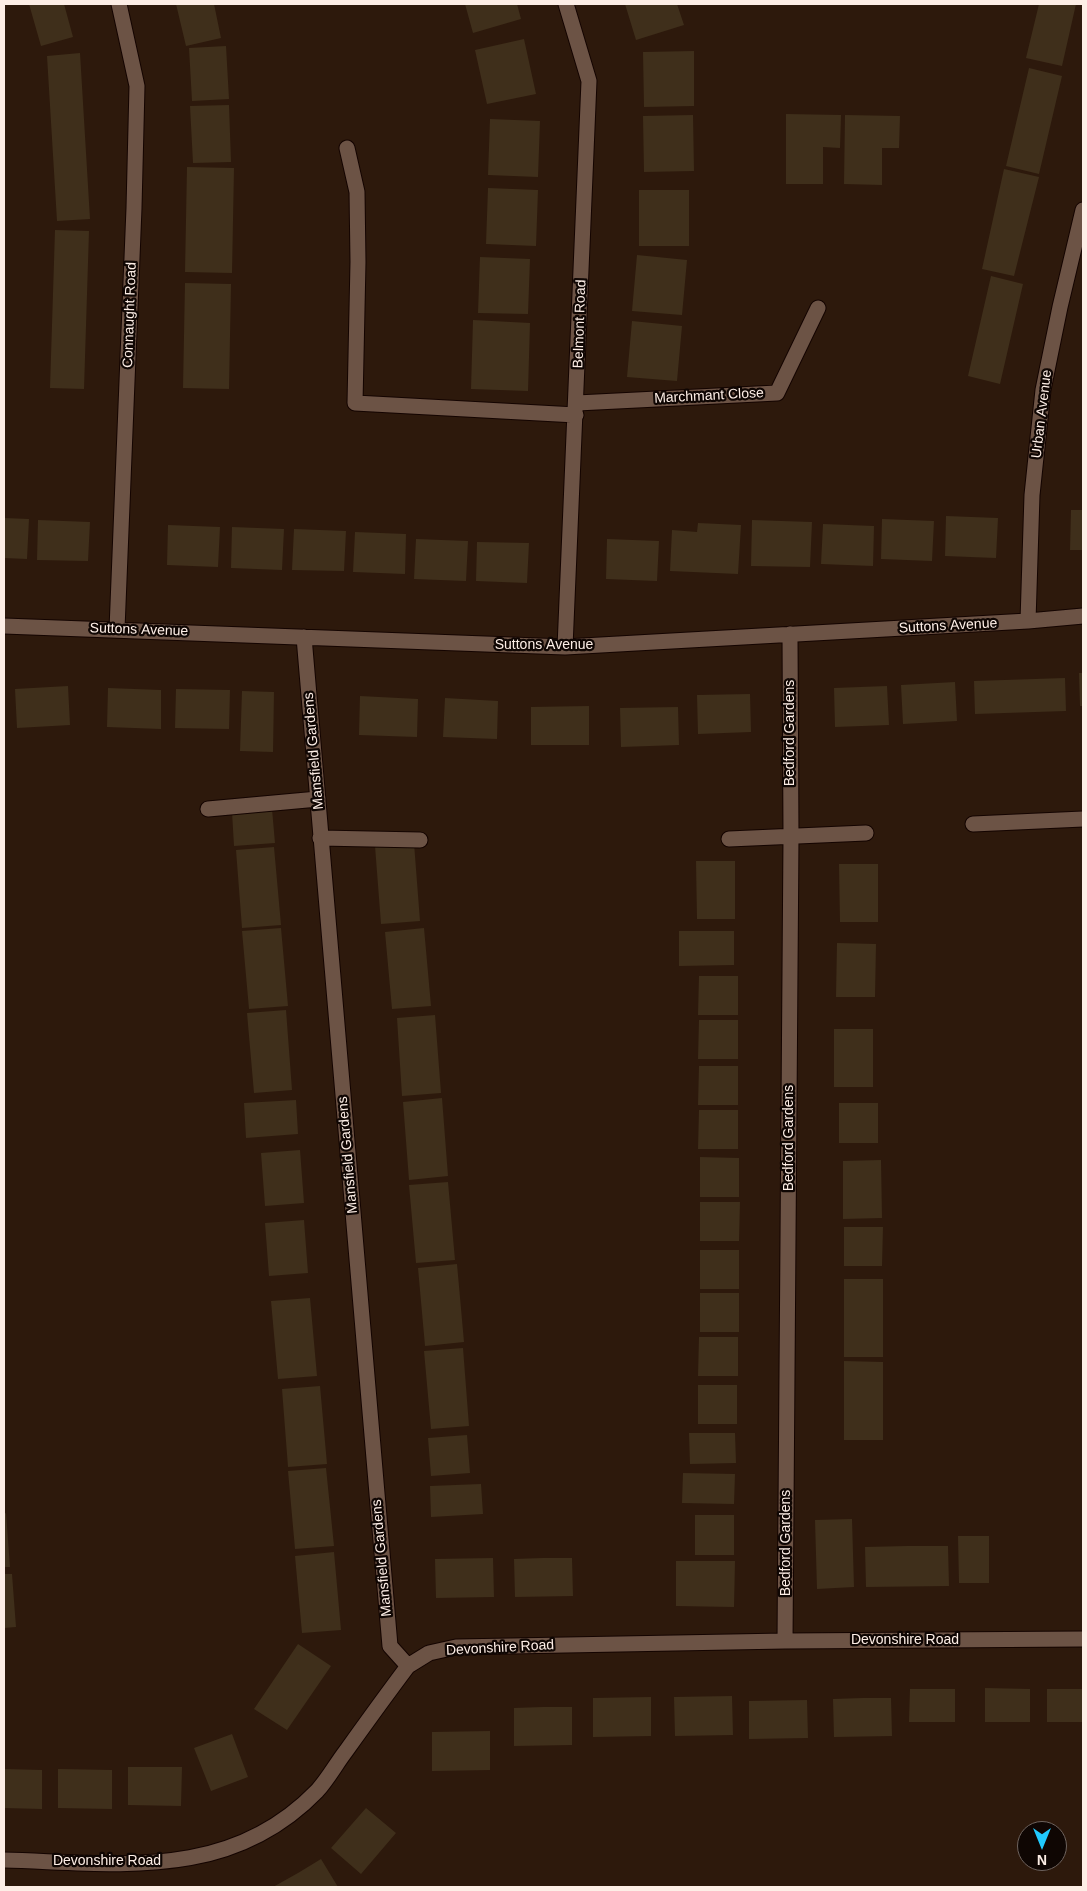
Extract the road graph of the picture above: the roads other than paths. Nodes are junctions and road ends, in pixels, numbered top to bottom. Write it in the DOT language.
graph roads {
  1 [pos="119,4"];
  2 [pos="566,4"];
  3 [pos="346,148"];
  4 [pos="1083,210"];
  5 [pos="818,308"];
  6 [pos="576,409"];
  7 [pos="1083,616"];
  8 [pos="1028,621"];
  9 [pos="4,626"];
  10 [pos="117,629"];
  11 [pos="790,634"];
  12 [pos="304,637"];
  13 [pos="565,647"];
  14 [pos="318,799"];
  15 [pos="208,809"];
  16 [pos="1083,819"];
  17 [pos="973,824"];
  18 [pos="866,832"];
  19 [pos="320,838"];
  20 [pos="791,838"];
  21 [pos="420,840"];
  22 [pos="729,840"];
  23 [pos="1083,1639"];
  24 [pos="785,1641"];
  25 [pos="408,1666"];
  26 [pos="4,1860"];
  1 -- 10 [label="street, Connaught Road"];
  2 -- 6 [label="street, Belmont Road"];
  3 -- 6 [label="street"];
  4 -- 8 [label="street, Urban Avenue"];
  5 -- 6 [label="street, Marchmant Close"];
  6 -- 13 [label="street, Belmont Road"];
  7 -- 8 [label="street, Suttons Avenue"];
  8 -- 11 [label="street, Suttons Avenue"];
  9 -- 10 [label="street, Suttons Avenue"];
  10 -- 12 [label="street, Suttons Avenue"];
  11 -- 13 [label="street, Suttons Avenue"];
  11 -- 20 [label="street, Bedford Gardens"];
  12 -- 13 [label="street, Suttons Avenue"];
  12 -- 14 [label="street, Mansfield Gardens"];
  14 -- 15 [label="street"];
  14 -- 19 [label="street, Mansfield Gardens"];
  16 -- 17 [label="street"];
  18 -- 20 [label="street"];
  19 -- 21 [label="street"];
  19 -- 25 [label="street, Mansfield Gardens"];
  20 -- 22 [label="street"];
  20 -- 24 [label="street, Bedford Gardens"];
  23 -- 24 [label="street, Devonshire Road"];
  24 -- 25 [label="street, Devonshire Road"];
  25 -- 26 [label="street, Devonshire Road"];
}
